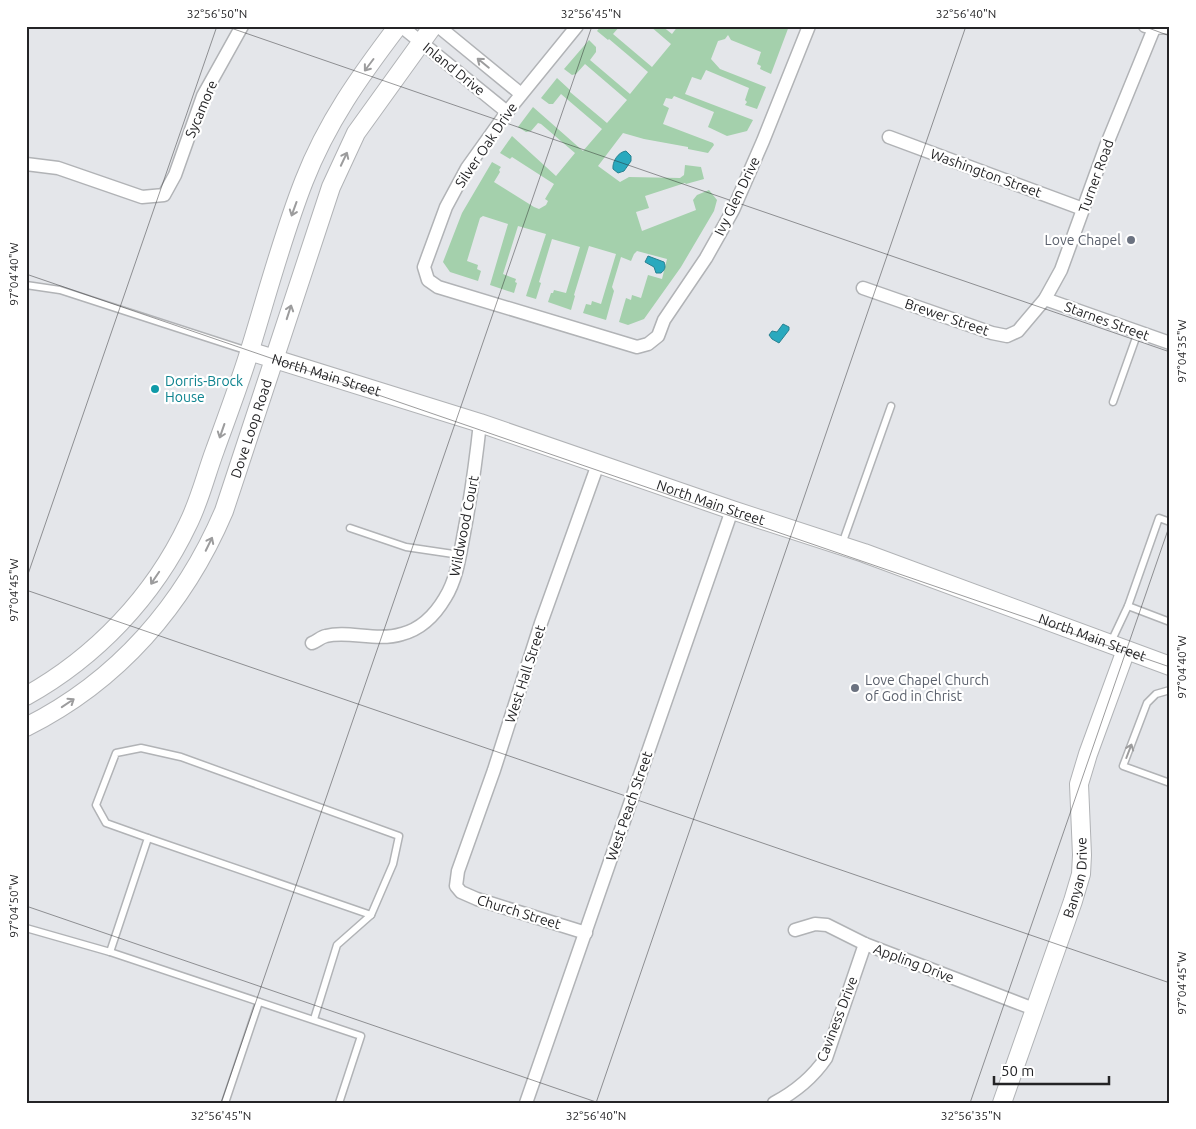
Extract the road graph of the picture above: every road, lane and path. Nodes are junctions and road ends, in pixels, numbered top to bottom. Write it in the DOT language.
graph roads {
  1 [pos="242,26"];
  2 [pos="399,26"];
  3 [pos="433,26"];
  4 [pos="438,26"];
  5 [pos="576,26"];
  6 [pos="809,26"];
  7 [pos="1152,27"];
  8 [pos="1170,28"];
  9 [pos="421,43"];
  10 [pos="521,94"];
  11 [pos="507,112"];
  12 [pos="889,137"];
  13 [pos="26,164"];
  14 [pos="1083,209"];
  15 [pos="26,285"];
  16 [pos="863,288"];
  17 [pos="1045,298"];
  18 [pos="1028,320"];
  19 [pos="1138,332"];
  20 [pos="1170,343"];
  21 [pos="637,348"];
  22 [pos="249,351"];
  23 [pos="274,359"];
  24 [pos="1113,402"];
  25 [pos="891,406"];
  26 [pos="480,423"];
  27 [pos="598,464"];
  28 [pos="732,510"];
  29 [pos="1170,522"];
  30 [pos="350,528"];
  31 [pos="841,545"];
  32 [pos="460,555"];
  33 [pos="1128,606"];
  34 [pos="1170,622"];
  35 [pos="312,643"];
  36 [pos="1118,647"];
  37 [pos="1170,666"];
  38 [pos="1170,690"];
  39 [pos="26,696"];
  40 [pos="26,727"];
  41 [pos="1170,783"];
  42 [pos="148,838"];
  43 [pos="456,886"];
  44 [pos="371,915"];
  45 [pos="26,928"];
  46 [pos="795,930"];
  47 [pos="586,932"];
  48 [pos="864,944"];
  49 [pos="110,952"];
  50 [pos="259,1002"];
  51 [pos="1034,1009"];
  52 [pos="314,1019"];
  53 [pos="225,1103"];
  54 [pos="339,1103"];
  55 [pos="526,1103"];
  56 [pos="774,1103"];
  57 [pos="1002,1103"];
  1 -- 13 [label="street, Sycamore"];
  2 -- 9 [label="street, Inland Drive"];
  2 -- 22 [label="main road, Dove Loop Road, one-way"];
  3 -- 9 [label="main road, Dove Loop Road"];
  10 -- 4 [label="street, Inland Drive, one-way"];
  5 -- 10 [label="street, Silver Oak Drive"];
  6 -- 21 [label="street, Ivy Glen Drive"];
  7 -- 8 [label="street"];
  7 -- 14 [label="street, Turner Road"];
  9 -- 11 [label="street, Inland Drive"];
  23 -- 9 [label="main road, Dove Loop Road, one-way"];
  10 -- 11 [label="street, Silver Oak Drive"];
  11 -- 21 [label="street, Silver Oak Drive"];
  12 -- 14 [label="street, Washington Street"];
  14 -- 17 [label="street, Turner Road"];
  15 -- 22 [label="lane"];
  16 -- 18 [label="street, Brewer Street"];
  17 -- 18 [label="street, Turner Road"];
  17 -- 19 [label="street, Starnes Street"];
  19 -- 20 [label="street, Starnes Street"];
  19 -- 24 [label="lane"];
  22 -- 23 [label="main road, North Main Street"];
  22 -- 39 [label="main road, Dove Loop Road, one-way"];
  23 -- 26 [label="main road, North Main Street"];
  40 -- 23 [label="main road, Dove Loop Road, one-way"];
  25 -- 31 [label="lane"];
  26 -- 27 [label="main road, North Main Street"];
  26 -- 32 [label="street, Wildwood Court"];
  27 -- 28 [label="main road, North Main Street"];
  27 -- 43 [label="street, West Hall Street"];
  28 -- 31 [label="main road, North Main Street"];
  28 -- 47 [label="street, West Peach Street"];
  29 -- 33 [label="lane"];
  30 -- 32 [label="lane"];
  31 -- 36 [label="main road, North Main Street"];
  32 -- 35 [label="street, Wildwood Court"];
  33 -- 34 [label="lane"];
  33 -- 36 [label="lane"];
  36 -- 37 [label="main road, North Main Street"];
  36 -- 51 [label="main road, Banyan Drive"];
  41 -- 38 [label="lane, one-way"];
  42 -- 44 [label="lane"];
  42 -- 44 [label="lane"];
  42 -- 49 [label="lane"];
  43 -- 47 [label="street, Church Street"];
  44 -- 52 [label="lane"];
  45 -- 49 [label="lane"];
  46 -- 48 [label="street, Appling Drive"];
  47 -- 55 [label="street, West Peach Street"];
  48 -- 51 [label="street, Appling Drive"];
  48 -- 56 [label="street, Caviness Drive"];
  49 -- 50 [label="lane"];
  50 -- 52 [label="lane"];
  50 -- 53 [label="lane"];
  51 -- 57 [label="main road, Banyan Drive"];
  52 -- 54 [label="lane"];
}
